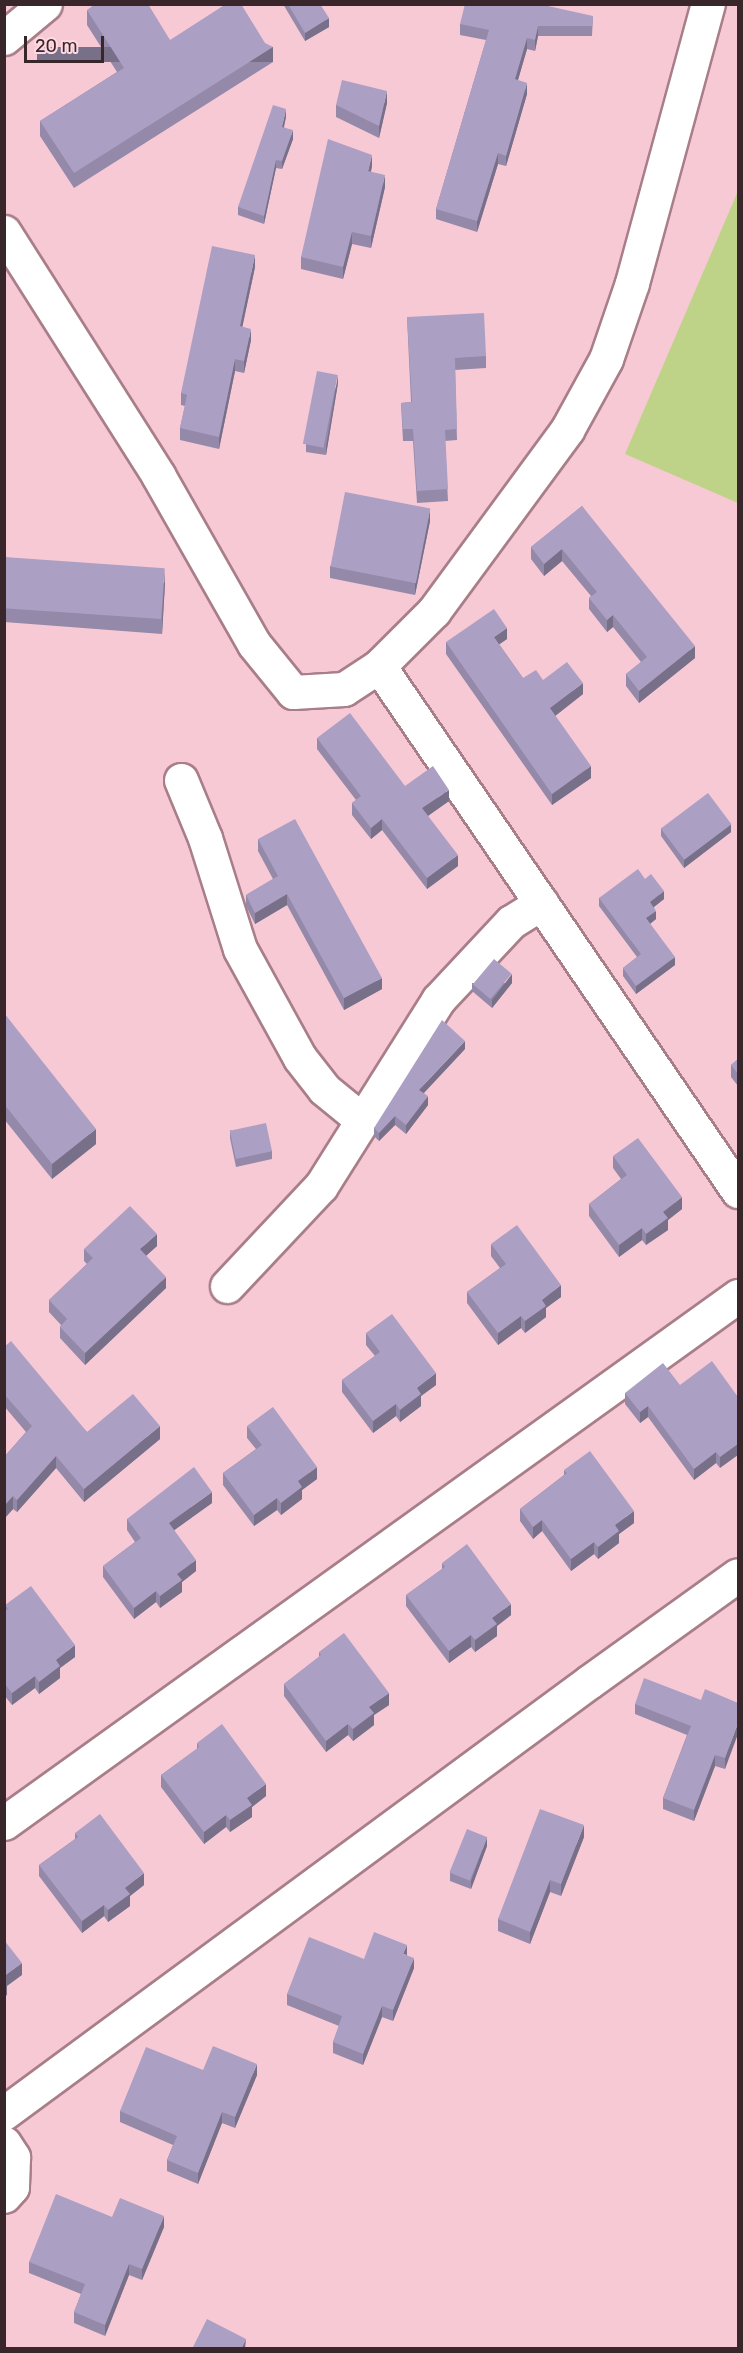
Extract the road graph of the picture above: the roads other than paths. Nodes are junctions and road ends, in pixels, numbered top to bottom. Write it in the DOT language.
graph roads {
  1 [pos="45,4"];
  2 [pos="708,4"];
  3 [pos="4,38"];
  4 [pos="4,232"];
  5 [pos="380,666"];
  6 [pos="182,780"];
  7 [pos="541,903"];
  8 [pos="362,1120"];
  9 [pos="738,1191"];
  10 [pos="227,1286"];
  11 [pos="738,1296"];
  12 [pos="738,1575"];
  13 [pos="4,1823"];
  14 [pos="4,2113"];
  15 [pos="4,2143"];
  16 [pos="4,2196"];
  1 -- 3 [label="street"];
  2 -- 5 [label="street"];
  4 -- 5 [label="street"];
  5 -- 7 [label="street"];
  6 -- 8 [label="street"];
  7 -- 8 [label="street"];
  7 -- 9 [label="street"];
  8 -- 10 [label="street"];
  11 -- 13 [label="street"];
  12 -- 14 [label="street"];
  15 -- 16 [label="street"];
}
